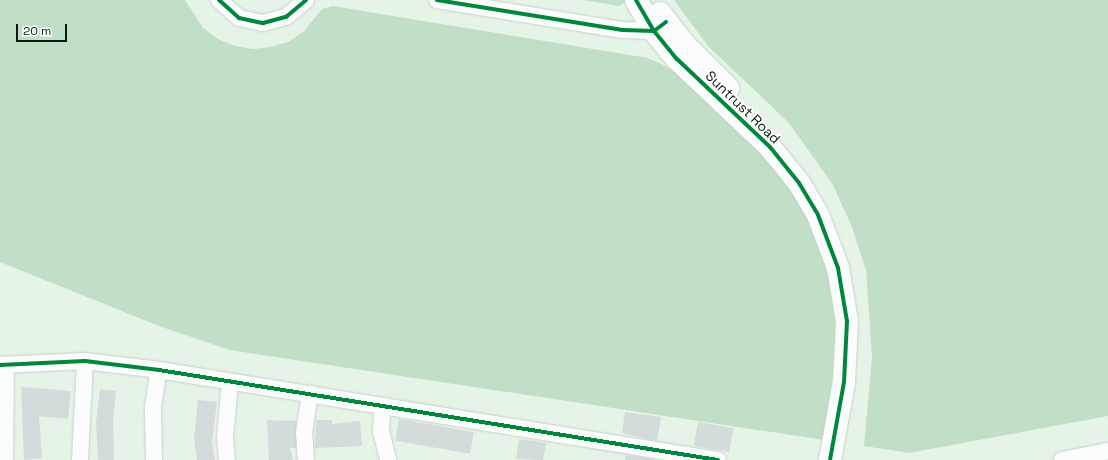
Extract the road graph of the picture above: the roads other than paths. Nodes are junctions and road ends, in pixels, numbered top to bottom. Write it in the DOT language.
graph roads {
  1 [pos="219,0"];
  2 [pos="306,0"];
  3 [pos="437,0"];
  4 [pos="636,0"];
  5 [pos="652,0"];
  6 [pos="660,26"];
  7 [pos="85,361"];
  8 [pos="3,365"];
  9 [pos="158,370"];
  10 [pos="230,382"];
  11 [pos="310,393"];
  12 [pos="383,406"];
  13 [pos="1108,451"];
  14 [pos="674,457"];
  15 [pos="1069,459"];
  16 [pos="5,460"];
  17 [pos="80,460"];
  18 [pos="154,460"];
  19 [pos="227,460"];
  20 [pos="306,460"];
  21 [pos="388,460"];
  22 [pos="718,460"];
  23 [pos="830,460"];
  24 [pos="846,460"];
  1 -- 2 [label="street"];
  3 -- 6 [label="street"];
  4 -- 6 [label="street"];
  5 -- 6 [label="street"];
  6 -- 23 [label="street, Suntrust Road"];
  6 -- 24 [label="street, Suntrust Road"];
  7 -- 8 [label="street"];
  7 -- 9 [label="street"];
  7 -- 17 [label="street"];
  8 -- 16 [label="street"];
  9 -- 10 [label="street"];
  9 -- 18 [label="street"];
  10 -- 11 [label="street"];
  10 -- 19 [label="street"];
  11 -- 12 [label="street"];
  11 -- 20 [label="street"];
  12 -- 14 [label="street"];
  12 -- 21 [label="street"];
  13 -- 15 [label="street"];
  14 -- 22 [label="street"];
}
